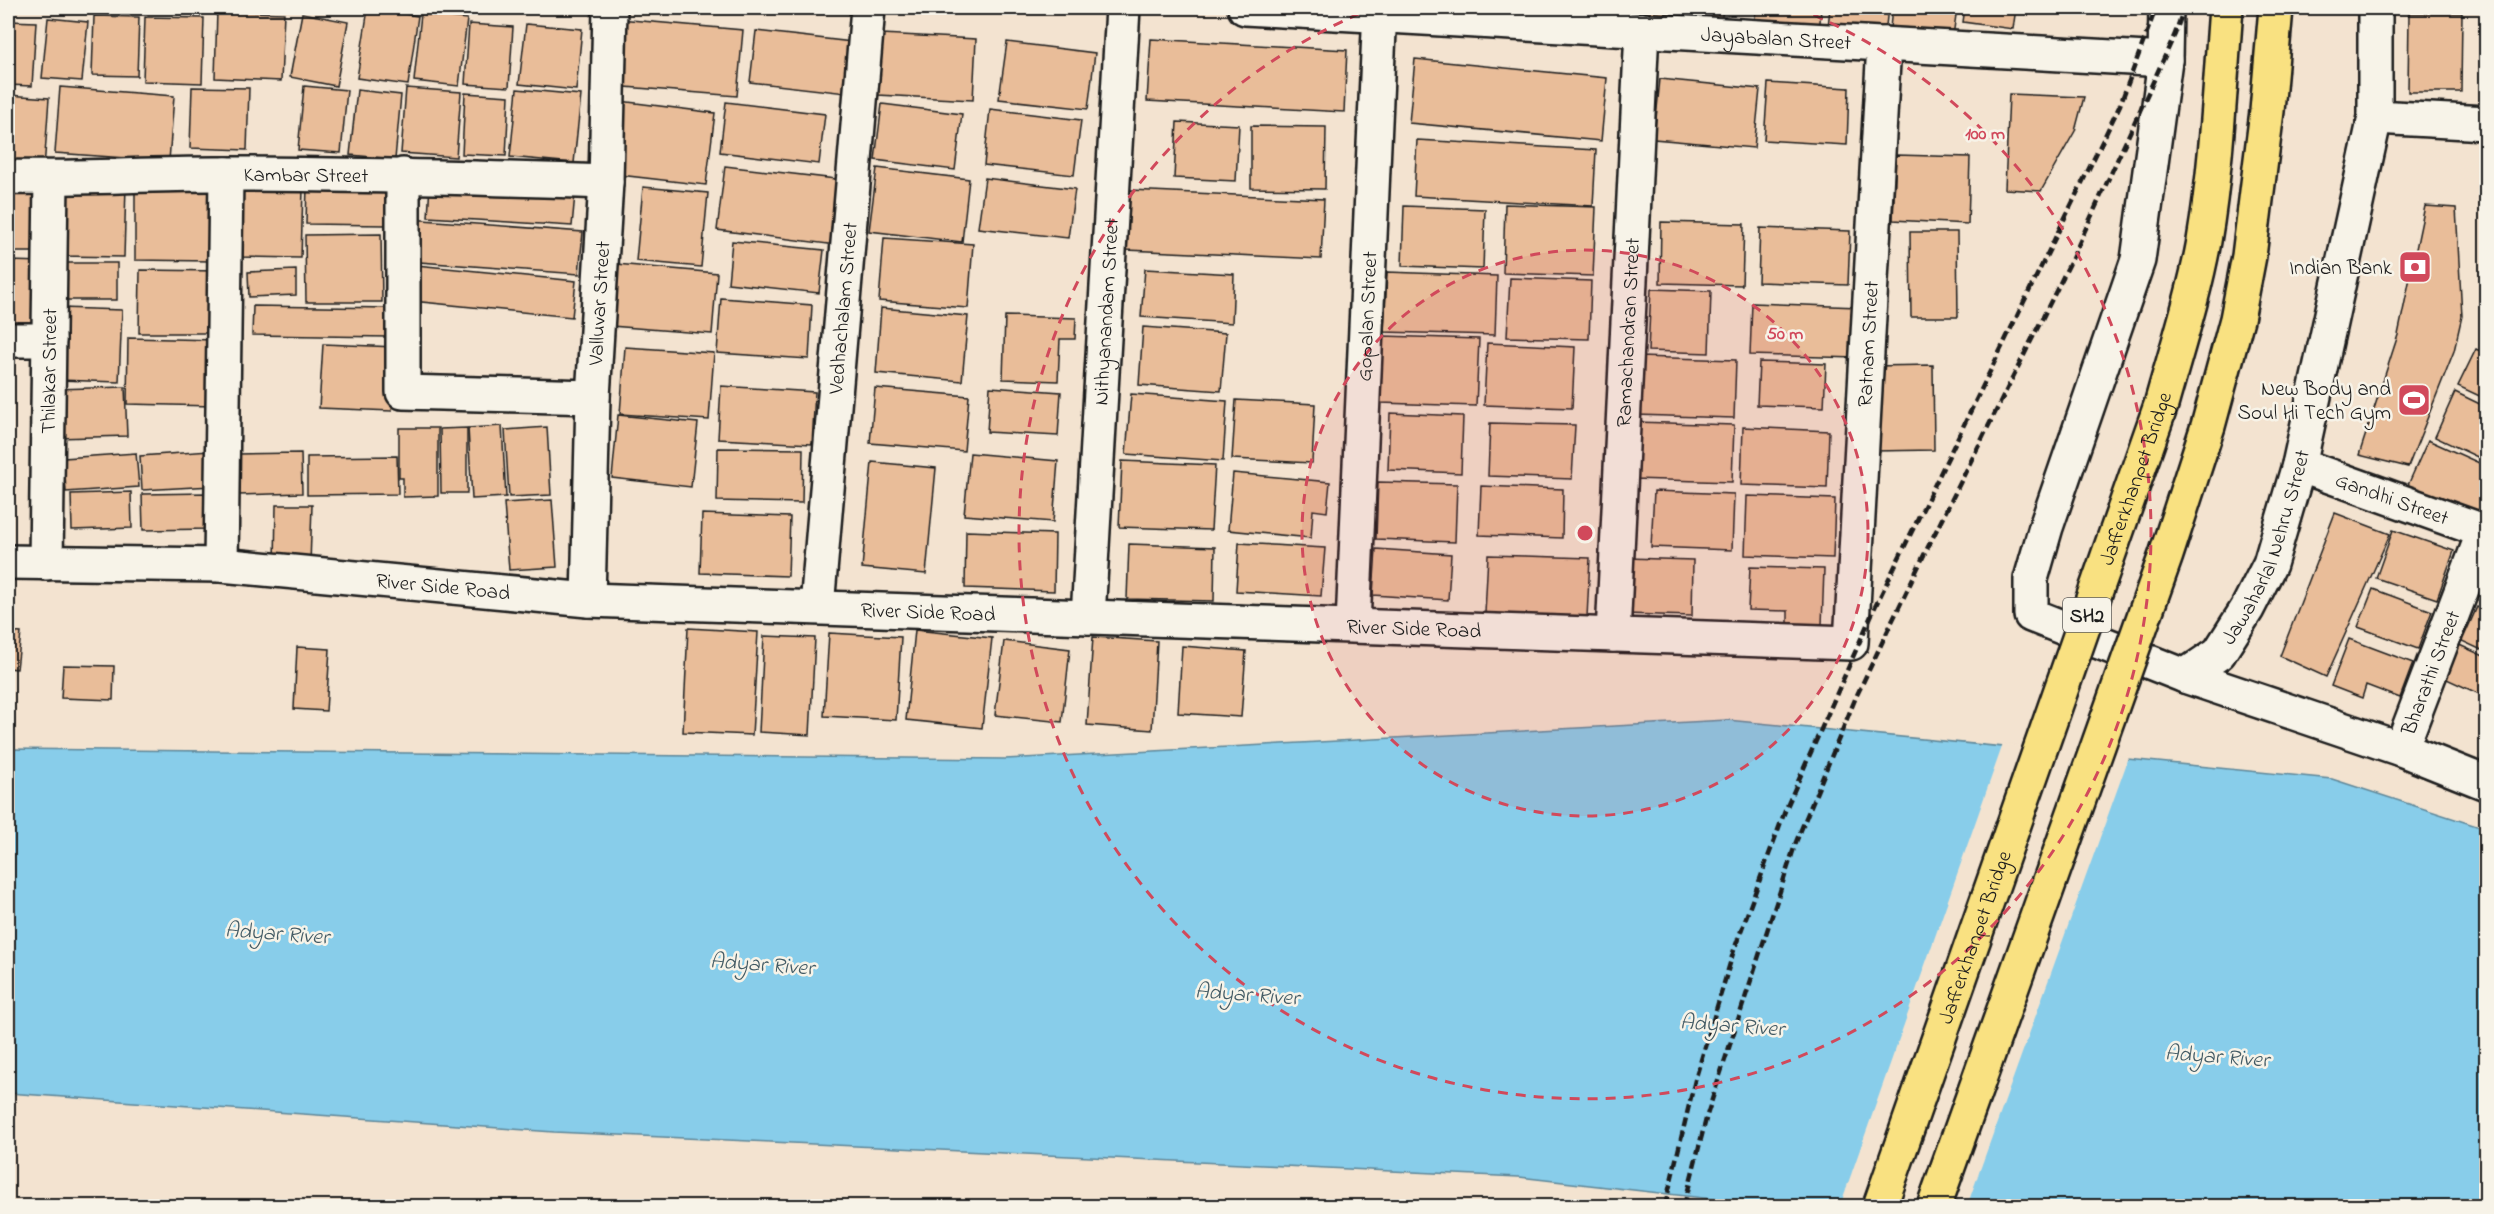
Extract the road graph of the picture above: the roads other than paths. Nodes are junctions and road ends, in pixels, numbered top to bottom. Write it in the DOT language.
graph roads {
  1 [pos="610,8"];
  2 [pos="868,8"];
  3 [pos="1123,8"];
  4 [pos="1245,8"];
  5 [pos="2166,8"];
  6 [pos="2226,8"];
  7 [pos="2276,8"];
  8 [pos="2375,8"];
  9 [pos="1380,11"];
  10 [pos="1642,30"];
  11 [pos="1884,44"];
  12 [pos="2165,60"];
  13 [pos="2375,117"];
  14 [pos="2487,123"];
  15 [pos="226,174"];
  16 [pos="403,175"];
  17 [pos="8,177"];
  18 [pos="51,178"];
  19 [pos="606,182"];
  20 [pos="8,340"];
  21 [pos="49,340"];
  22 [pos="593,397"];
  23 [pos="2299,465"];
  24 [pos="2486,530"];
  25 [pos="8,562"];
  26 [pos="46,563"];
  27 [pos="221,565"];
  28 [pos="588,600"];
  29 [pos="818,608"];
  30 [pos="1088,617"];
  31 [pos="1353,625"];
  32 [pos="1613,634"];
  33 [pos="1851,643"];
  34 [pos="2185,676"];
  35 [pos="2401,749"];
  36 [pos="2487,783"];
  37 [pos="1880,1206"];
  38 [pos="1934,1206"];
  1 -- 19 [label="street, Valluvar Street"];
  2 -- 29 [label="street, Vedhachalam Street"];
  3 -- 30 [label="street, Nithyanandam Street"];
  4 -- 9 [label="street, Jayabalan Street"];
  5 -- 12 [label="street"];
  6 -- 37 [label="main road, Jafferkhanpet Bridge / SH2, bridge"];
  7 -- 38 [label="main road, SH2, bridge"];
  8 -- 13 [label="street, Jawaharlal Nehru Street"];
  9 -- 10 [label="street, Jayabalan Street"];
  9 -- 31 [label="street, Gopalan Street"];
  10 -- 11 [label="street, Jayabalan Street"];
  10 -- 32 [label="street, Ramachandran Street"];
  11 -- 12 [label="street, Jayabalan Street"];
  11 -- 33 [label="street, Ratnam Street"];
  12 -- 34 [label="street"];
  13 -- 14 [label="street"];
  13 -- 23 [label="street, Jawaharlal Nehru Street"];
  15 -- 16 [label="street, Kambar Street"];
  15 -- 18 [label="street, Kambar Street"];
  15 -- 27 [label="street"];
  16 -- 19 [label="street, Kambar Street"];
  16 -- 22 [label="street"];
  17 -- 18 [label="street, Kambar Street"];
  18 -- 21 [label="street, Thilakar Street"];
  19 -- 22 [label="street, Valluvar Street"];
  20 -- 21 [label="street"];
  21 -- 26 [label="street, Thilakar Street"];
  22 -- 28 [label="street, Valluvar Street"];
  23 -- 24 [label="street, Gandhi Street"];
  23 -- 34 [label="street, Jawaharlal Nehru Street"];
  24 -- 35 [label="street, Bharathi Street"];
  25 -- 26 [label="street, River Side Road"];
  26 -- 27 [label="street, River Side Road"];
  27 -- 28 [label="street, River Side Road"];
  28 -- 29 [label="street, River Side Road"];
  29 -- 30 [label="street, River Side Road"];
  30 -- 31 [label="street, River Side Road"];
  31 -- 32 [label="street, River Side Road"];
  32 -- 33 [label="street, River Side Road"];
  34 -- 35 [label="street"];
  35 -- 36 [label="street"];
}
